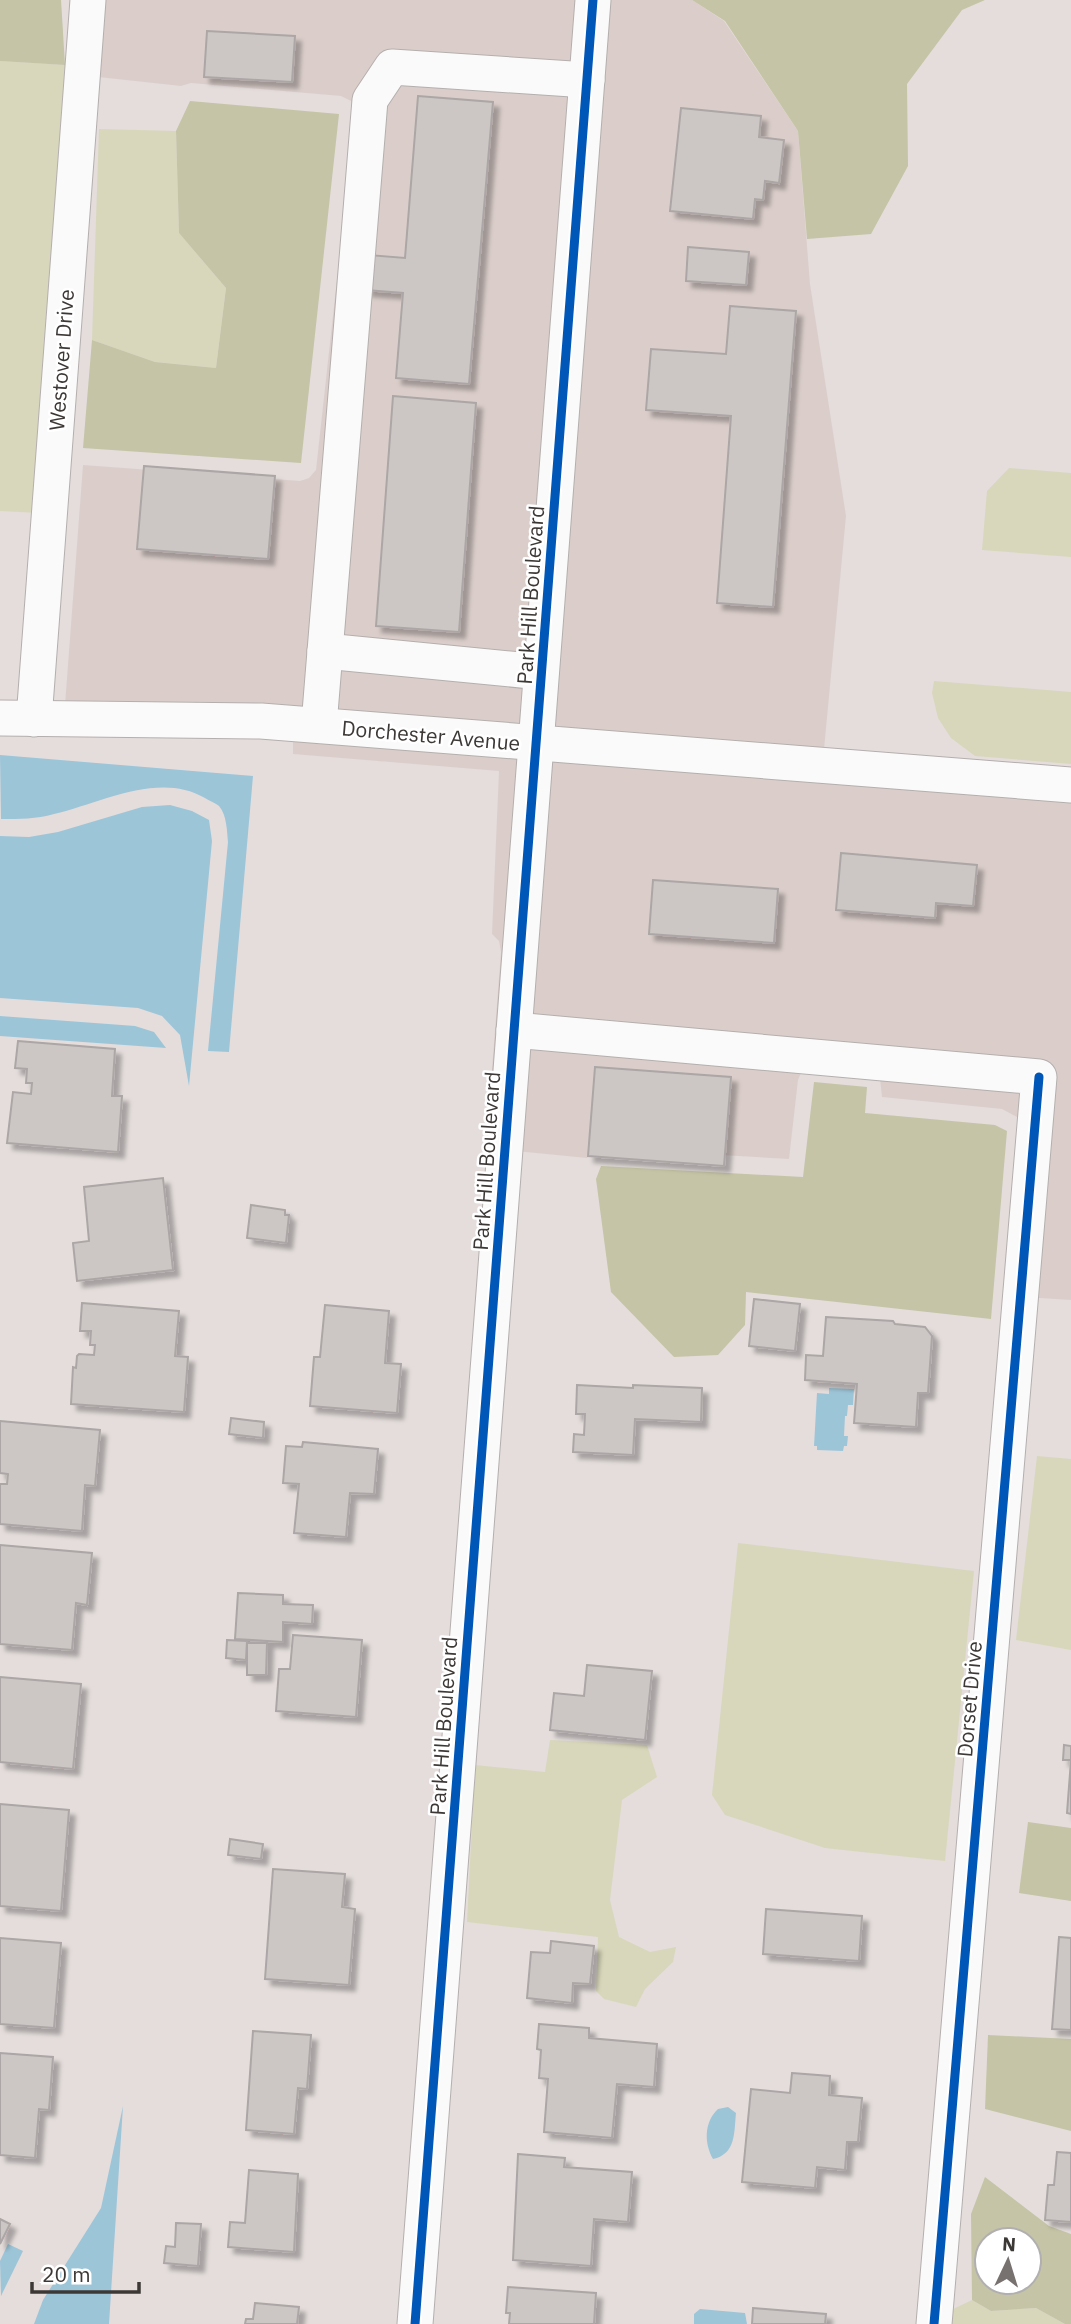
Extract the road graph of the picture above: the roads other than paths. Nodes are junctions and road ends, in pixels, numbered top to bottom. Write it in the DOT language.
graph roads {
  1 [pos="88,0"];
  2 [pos="593,0"];
  3 [pos="587,80"];
  4 [pos="325,651"];
  5 [pos="541,672"];
  6 [pos="0,718"];
  7 [pos="34,719"];
  8 [pos="319,725"];
  9 [pos="536,744"];
  10 [pos="1071,785"];
  11 [pos="514,1030"];
  12 [pos="415,2324"];
  13 [pos="934,2324"];
  1 -- 7 [label="street, Westover Drive"];
  2 -- 3 [label="street, Park Hill Boulevard"];
  3 -- 4 [label="street"];
  3 -- 5 [label="street, Park Hill Boulevard"];
  4 -- 5 [label="street"];
  4 -- 8 [label="street"];
  5 -- 9 [label="street, Park Hill Boulevard"];
  6 -- 7 [label="street, Dorchester Avenue"];
  7 -- 8 [label="street, Dorchester Avenue"];
  8 -- 9 [label="street, Dorchester Avenue"];
  9 -- 10 [label="street, Dorchester Avenue"];
  9 -- 11 [label="street, Park Hill Boulevard"];
  11 -- 12 [label="street, Park Hill Boulevard"];
  11 -- 13 [label="street, Dorset Drive"];
}
